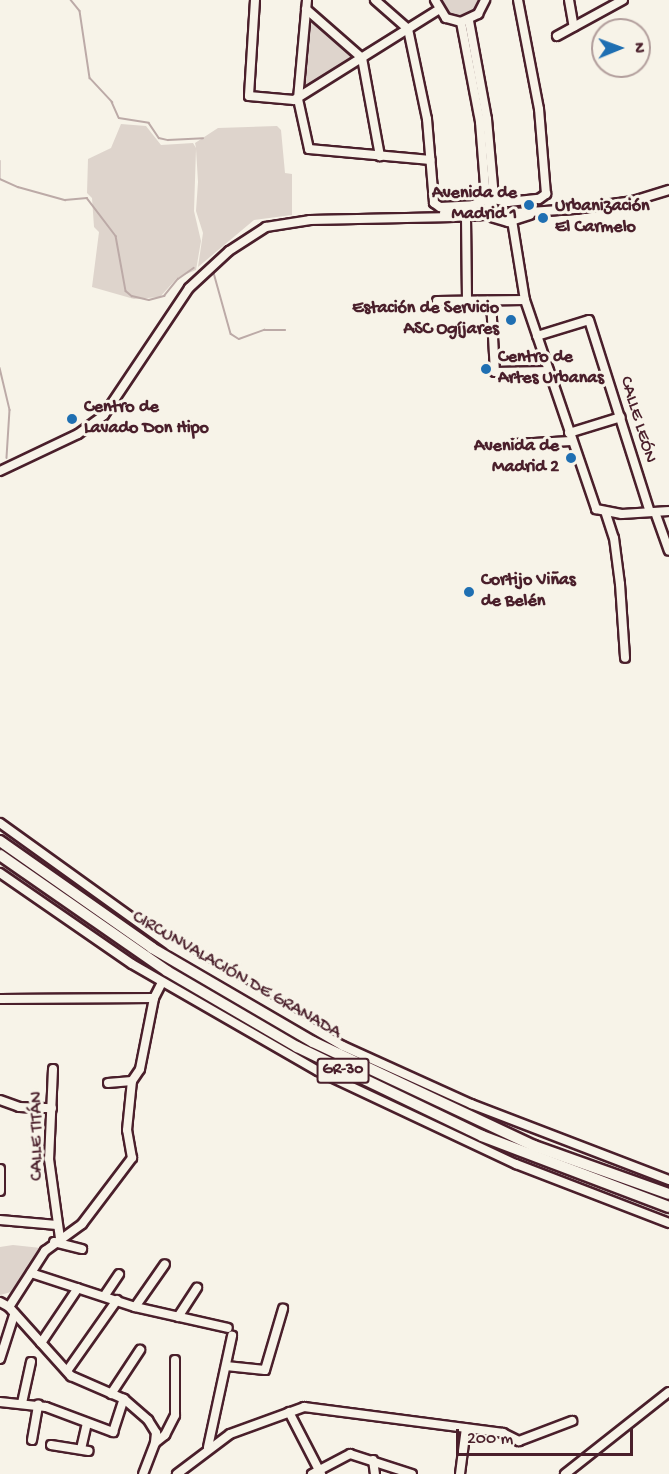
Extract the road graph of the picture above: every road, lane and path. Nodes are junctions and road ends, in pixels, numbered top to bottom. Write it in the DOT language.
graph roads {
  1 [pos="255,0"];
  2 [pos="375,0"];
  3 [pos="435,0"];
  4 [pos="485,0"];
  5 [pos="518,0"];
  6 [pos="569,0"];
  7 [pos="623,0"];
  8 [pos="306,4"];
  9 [pos="438,10"];
  10 [pos="316,19"];
  11 [pos="305,22"];
  12 [pos="465,22"];
  13 [pos="574,27"];
  14 [pos="408,29"];
  15 [pos="557,36"];
  16 [pos="362,58"];
  17 [pos="298,99"];
  18 [pos="380,156"];
  19 [pos="431,160"];
  20 [pos="669,190"];
  21 [pos="490,198"];
  22 [pos="541,209"];
  23 [pos="497,212"];
  24 [pos="413,217"];
  25 [pos="466,217"];
  26 [pos="454,218"];
  27 [pos="511,218"];
  28 [pos="525,300"];
  29 [pos="437,301"];
  30 [pos="467,301"];
  31 [pos="492,301"];
  32 [pos="537,336"];
  33 [pos="549,372"];
  34 [pos="621,417"];
  35 [pos="570,437"];
  36 [pos="514,444"];
  37 [pos="0,471"];
  38 [pos="669,511"];
  39 [pos="652,512"];
  40 [pos="606,514"];
  41 [pos="669,551"];
  42 [pos="625,658"];
  43 [pos="0,823"];
  44 [pos="0,841"];
  45 [pos="3,858"];
  46 [pos="0,873"];
  47 [pos="162,982"];
  48 [pos="154,998"];
  49 [pos="0,999"];
  50 [pos="53,1070"];
  51 [pos="132,1081"];
  52 [pos="108,1083"];
  53 [pos="0,1100"];
  54 [pos="52,1108"];
  55 [pos="0,1169"];
  56 [pos="669,1180"];
  57 [pos="0,1191"];
  58 [pos="669,1194"];
  59 [pos="669,1207"];
  60 [pos="0,1220"];
  61 [pos="669,1223"];
  62 [pos="57,1225"];
  63 [pos="57,1240"];
  64 [pos="82,1249"];
  65 [pos="165,1264"];
  66 [pos="31,1273"];
  67 [pos="119,1274"];
  68 [pos="78,1288"];
  69 [pos="197,1288"];
  70 [pos="105,1295"];
  71 [pos="117,1300"];
  72 [pos="0,1302"];
  73 [pos="135,1306"];
  74 [pos="9,1307"];
  75 [pos="284,1309"];
  76 [pos="14,1315"];
  77 [pos="178,1317"];
  78 [pos="41,1343"];
  79 [pos="140,1350"];
  80 [pos="0,1354"];
  81 [pos="175,1360"];
  82 [pos="31,1362"];
  83 [pos="226,1366"];
  84 [pos="67,1371"];
  85 [pos="669,1392"];
  86 [pos="111,1394"];
  87 [pos="124,1399"];
  88 [pos="0,1402"];
  89 [pos="22,1403"];
  90 [pos="38,1405"];
  91 [pos="289,1412"];
  92 [pos="572,1421"];
  93 [pos="87,1424"];
  94 [pos="466,1428"];
  95 [pos="32,1440"];
  96 [pos="155,1443"];
  97 [pos="51,1444"];
  98 [pos="208,1447"];
  99 [pos="373,1460"];
  100 [pos="317,1473"];
  101 [pos="143,1474"];
  102 [pos="177,1474"];
  103 [pos="375,1474"];
  104 [pos="412,1474"];
  105 [pos="460,1474"];
  106 [pos="565,1474"];
  1 -- 17 [label="street"];
  2 -- 14 [label="street"];
  3 -- 9 [label="street"];
  4 -- 12 [label="street"];
  5 -- 21 [label="street"];
  6 -- 13 [label="street"];
  7 -- 13 [label="street"];
  8 -- 10 [label="street"];
  8 -- 11 [label="street"];
  9 -- 12 [label="street"];
  9 -- 14 [label="street"];
  10 -- 11 [label="street"];
  10 -- 16 [label="street"];
  11 -- 17 [label="street"];
  12 -- 21 [label="street"];
  13 -- 15 [label="street"];
  14 -- 16 [label="street"];
  14 -- 19 [label="street"];
  16 -- 17 [label="street"];
  16 -- 18 [label="street"];
  17 -- 18 [label="street"];
  18 -- 19 [label="street"];
  19 -- 21 [label="street"];
  20 -- 22 [label="street"];
  21 -- 23 [label="street"];
  22 -- 23 [label="street"];
  22 -- 27 [label="street"];
  23 -- 24 [label="street"];
  23 -- 25 [label="street"];
  23 -- 26 [label="street"];
  23 -- 27 [label="street"];
  24 -- 26 [label="street"];
  24 -- 37 [label="street"];
  25 -- 26 [label="street"];
  25 -- 27 [label="street"];
  25 -- 30 [label="street"];
  27 -- 28 [label="street"];
  28 -- 31 [label="street"];
  28 -- 32 [label="street"];
  29 -- 30 [label="street"];
  30 -- 31 [label="street"];
  31 -- 33 [label="street"];
  32 -- 33 [label="street"];
  32 -- 34 [label="street, CALLE LEÓN"];
  33 -- 35 [label="street"];
  34 -- 35 [label="street"];
  34 -- 39 [label="street, CALLE LEÓN"];
  35 -- 36 [label="street"];
  35 -- 40 [label="street"];
  38 -- 39 [label="street"];
  39 -- 40 [label="street"];
  39 -- 41 [label="street, CALLE LEÓN"];
  40 -- 42 [label="street"];
  43 -- 56 [label="street"];
  44 -- 58 [label="highway, CIRCUNVALACIÓN DE GRANADA / GR-30"];
  45 -- 59 [label="highway, CIRCUNVALACIÓN DE GRANADA / GR-30"];
  46 -- 47 [label="street"];
  47 -- 48 [label="street"];
  47 -- 61 [label="street"];
  48 -- 49 [label="street"];
  48 -- 51 [label="street"];
  50 -- 54 [label="street, CALLE TITÁN"];
  51 -- 52 [label="street"];
  51 -- 63 [label="street"];
  53 -- 54 [label="street"];
  54 -- 62 [label="street, CALLE TITÁN"];
  55 -- 57 [label="street"];
  60 -- 62 [label="street"];
  62 -- 63 [label="street, CALLE TITÁN"];
  63 -- 64 [label="street"];
  63 -- 66 [label="street"];
  65 -- 73 [label="street"];
  66 -- 68 [label="street"];
  66 -- 74 [label="street"];
  67 -- 70 [label="street"];
  68 -- 70 [label="street"];
  68 -- 78 [label="street"];
  69 -- 77 [label="street"];
  70 -- 71 [label="street"];
  71 -- 73 [label="street"];
  71 -- 84 [label="street"];
  72 -- 74 [label="street"];
  73 -- 77 [label="street"];
  74 -- 76 [label="street"];
  75 -- 83 [label="street"];
  76 -- 78 [label="street"];
  76 -- 80 [label="street"];
  77 -- 83 [label="street"];
  78 -- 84 [label="street"];
  79 -- 86 [label="street"];
  81 -- 96 [label="street"];
  82 -- 89 [label="street"];
  83 -- 98 [label="street"];
  84 -- 86 [label="street"];
  85 -- 106 [label="street"];
  86 -- 87 [label="street"];
  87 -- 93 [label="street"];
  87 -- 96 [label="street"];
  88 -- 89 [label="street"];
  89 -- 90 [label="street"];
  90 -- 93 [label="street"];
  90 -- 95 [label="street"];
  91 -- 94 [label="street"];
  91 -- 98 [label="street"];
  91 -- 100 [label="street"];
  92 -- 94 [label="street"];
  93 -- 97 [label="street"];
  94 -- 105 [label="street"];
  96 -- 101 [label="street"];
  98 -- 102 [label="street"];
  99 -- 100 [label="street"];
  99 -- 103 [label="street"];
  99 -- 104 [label="street"];
}
